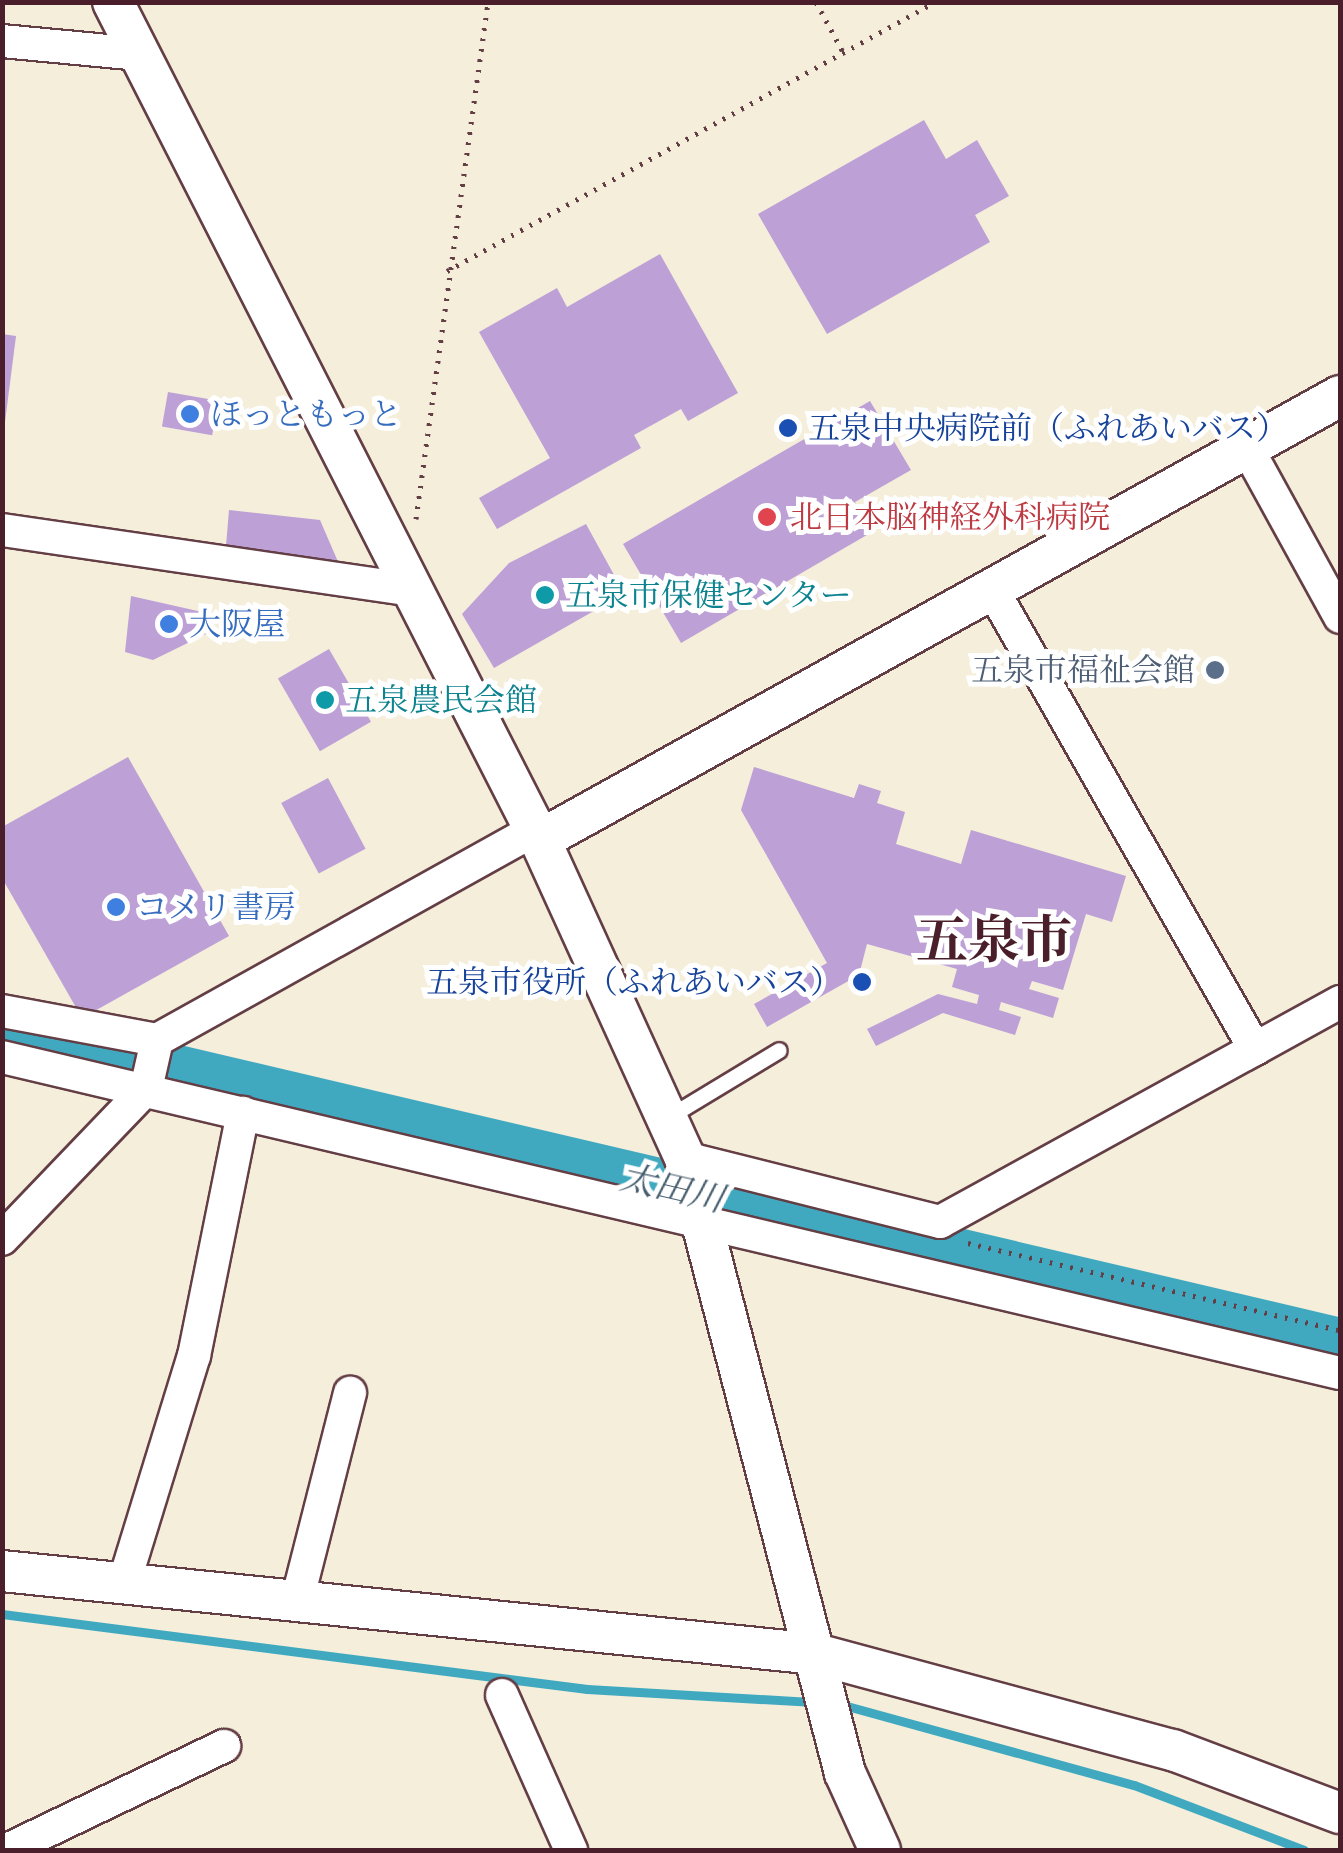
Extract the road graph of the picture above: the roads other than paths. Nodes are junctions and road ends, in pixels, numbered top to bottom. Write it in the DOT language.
graph roads {
  1 [pos="113,2"];
  2 [pos="2,41"];
  3 [pos="139,54"];
  4 [pos="1340,396"];
  5 [pos="1246,446"];
  6 [pos="2,530"];
  7 [pos="407,589"];
  8 [pos="992,589"];
  9 [pos="1340,617"];
  10 [pos="540,840"];
  11 [pos="1340,1002"];
  12 [pos="2,1012"];
  13 [pos="156,1040"];
  14 [pos="1255,1049"];
  15 [pos="779,1050"];
  16 [pos="2,1057"];
  17 [pos="146,1090"];
  18 [pos="243,1113"];
  19 [pos="666,1118"];
  20 [pos="685,1158"];
  21 [pos="700,1221"];
  22 [pos="2,1239"];
  23 [pos="1340,1372"];
  24 [pos="350,1393"];
  25 [pos="2,1571"];
  26 [pos="124,1583"];
  27 [pos="297,1601"];
  28 [pos="816,1654"];
  29 [pos="502,1695"];
  30 [pos="224,1746"];
  31 [pos="1340,1813"];
  32 [pos="7,1850"];
  33 [pos="571,1850"];
  34 [pos="880,1850"];
  1 -- 3 [label="street"];
  2 -- 3 [label="street"];
  3 -- 7 [label="street"];
  4 -- 5 [label="street"];
  5 -- 8 [label="street"];
  5 -- 9 [label="street"];
  6 -- 7 [label="street"];
  7 -- 10 [label="street"];
  8 -- 10 [label="street"];
  8 -- 14 [label="street"];
  10 -- 13 [label="street"];
  10 -- 19 [label="street"];
  11 -- 14 [label="street"];
  12 -- 13 [label="street"];
  13 -- 17 [label="street"];
  14 -- 20 [label="street"];
  15 -- 19 [label="lane"];
  16 -- 17 [label="street"];
  17 -- 18 [label="street"];
  17 -- 22 [label="street"];
  18 -- 21 [label="street"];
  18 -- 26 [label="street"];
  19 -- 20 [label="street"];
  20 -- 21 [label="street"];
  21 -- 23 [label="street"];
  21 -- 28 [label="street"];
  24 -- 27 [label="street"];
  25 -- 26 [label="street"];
  26 -- 27 [label="street"];
  27 -- 28 [label="street"];
  28 -- 31 [label="street"];
  28 -- 34 [label="street"];
  29 -- 33 [label="street"];
  30 -- 32 [label="street"];
}
